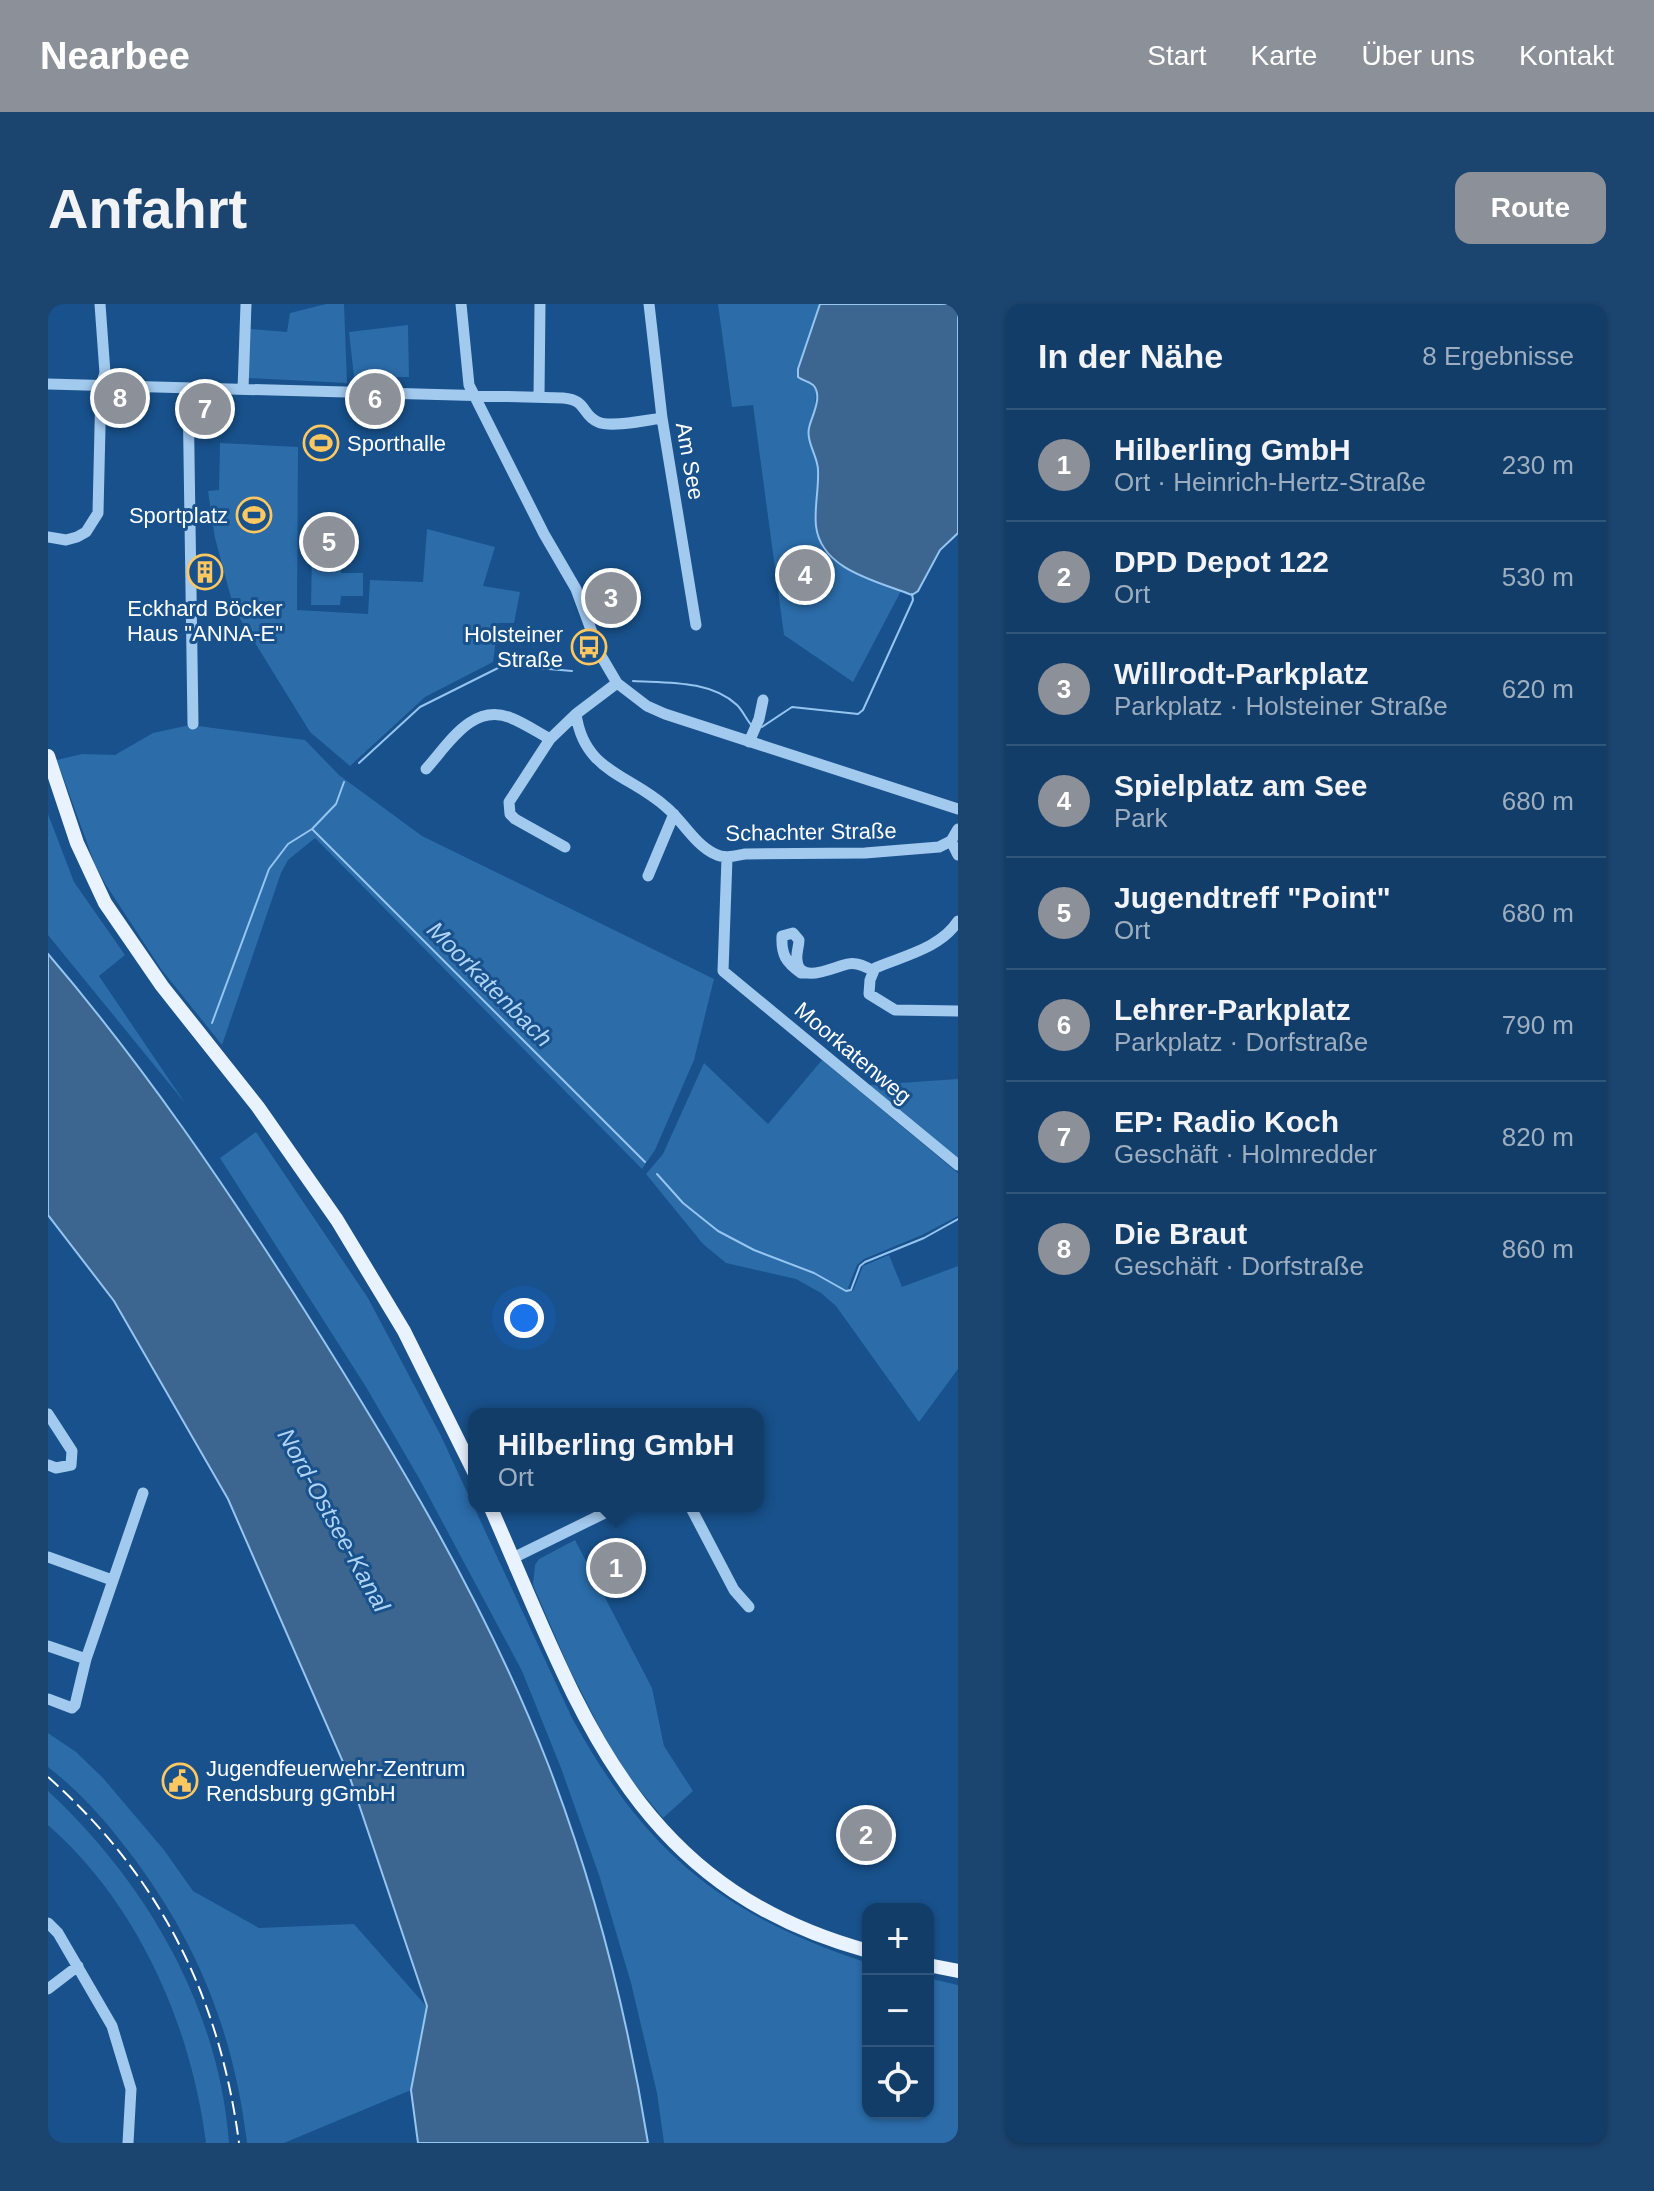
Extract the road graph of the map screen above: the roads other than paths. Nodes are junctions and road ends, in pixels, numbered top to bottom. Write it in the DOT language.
graph roads {
  1 [pos="100,304"];
  2 [pos="246,304"];
  3 [pos="461,304"];
  4 [pos="540,304"];
  5 [pos="649,304"];
  6 [pos="48,384"];
  7 [pos="101,385"];
  8 [pos="188,388"];
  9 [pos="243,389"];
  10 [pos="474,396"];
  11 [pos="539,397"];
  12 [pos="662,418"];
  13 [pos="48,537"];
  14 [pos="696,625"];
  15 [pos="617,683"];
  16 [pos="763,700"];
  17 [pos="576,714"];
  18 [pos="193,724"];
  19 [pos="753,732"];
  20 [pos="550,739"];
  21 [pos="48,756"];
  22 [pos="426,769"];
  23 [pos="958,809"];
  24 [pos="674,814"];
  25 [pos="958,829"];
  26 [pos="951,841"];
  27 [pos="565,847"];
  28 [pos="958,855"];
  29 [pos="727,858"];
  30 [pos="648,876"];
  31 [pos="958,921"];
  32 [pos="873,971"];
  33 [pos="806,973"];
  34 [pos="958,1011"];
  35 [pos="958,1165"];
  36 [pos="48,1414"];
  37 [pos="468,1460"];
  38 [pos="48,1465"];
  39 [pos="143,1493"];
  40 [pos="493,1512"];
  41 [pos="607,1512"];
  42 [pos="693,1512"];
  43 [pos="48,1557"];
  44 [pos="513,1558"];
  45 [pos="112,1580"];
  46 [pos="749,1607"];
  47 [pos="48,1646"];
  48 [pos="86,1659"];
  49 [pos="48,1699"];
  50 [pos="48,1923"];
  51 [pos="862,1949"];
  52 [pos="78,1966"];
  53 [pos="934,1966"];
  54 [pos="958,1971"];
  55 [pos="48,1989"];
  56 [pos="128,2143"];
  1 -- 7 [label="street"];
  2 -- 9 [label="street"];
  3 -- 10 [label="street"];
  4 -- 11 [label="street"];
  5 -- 12 [label="street, Am See"];
  6 -- 7 [label="street"];
  7 -- 8 [label="street"];
  7 -- 13 [label="street"];
  8 -- 9 [label="street"];
  8 -- 18 [label="street"];
  9 -- 10 [label="street"];
  10 -- 11 [label="street"];
  10 -- 15 [label="street"];
  11 -- 12 [label="street"];
  12 -- 14 [label="street, Am See"];
  15 -- 17 [label="street"];
  15 -- 19 [label="street"];
  16 -- 19 [label="street"];
  17 -- 20 [label="street"];
  17 -- 24 [label="street, Schachter Straße"];
  19 -- 23 [label="street"];
  20 -- 22 [label="street"];
  20 -- 27 [label="street"];
  21 -- 37 [label="main road"];
  24 -- 29 [label="street, Schachter Straße"];
  24 -- 30 [label="street"];
  25 -- 26 [label="street"];
  26 -- 28 [label="street"];
  26 -- 29 [label="street, Schachter Straße"];
  29 -- 35 [label="street, Moorkatenweg"];
  31 -- 32 [label="street"];
  32 -- 33 [label="street"];
  32 -- 34 [label="street"];
  36 -- 38 [label="street"];
  39 -- 45 [label="street"];
  40 -- 44 [label="main road"];
  41 -- 44 [label="street"];
  42 -- 46 [label="street"];
  43 -- 45 [label="street"];
  44 -- 51 [label="main road"];
  45 -- 48 [label="street"];
  47 -- 48 [label="street"];
  48 -- 49 [label="street"];
  50 -- 52 [label="street"];
  52 -- 55 [label="street"];
  52 -- 56 [label="street"];
  53 -- 54 [label="main road"];
}
